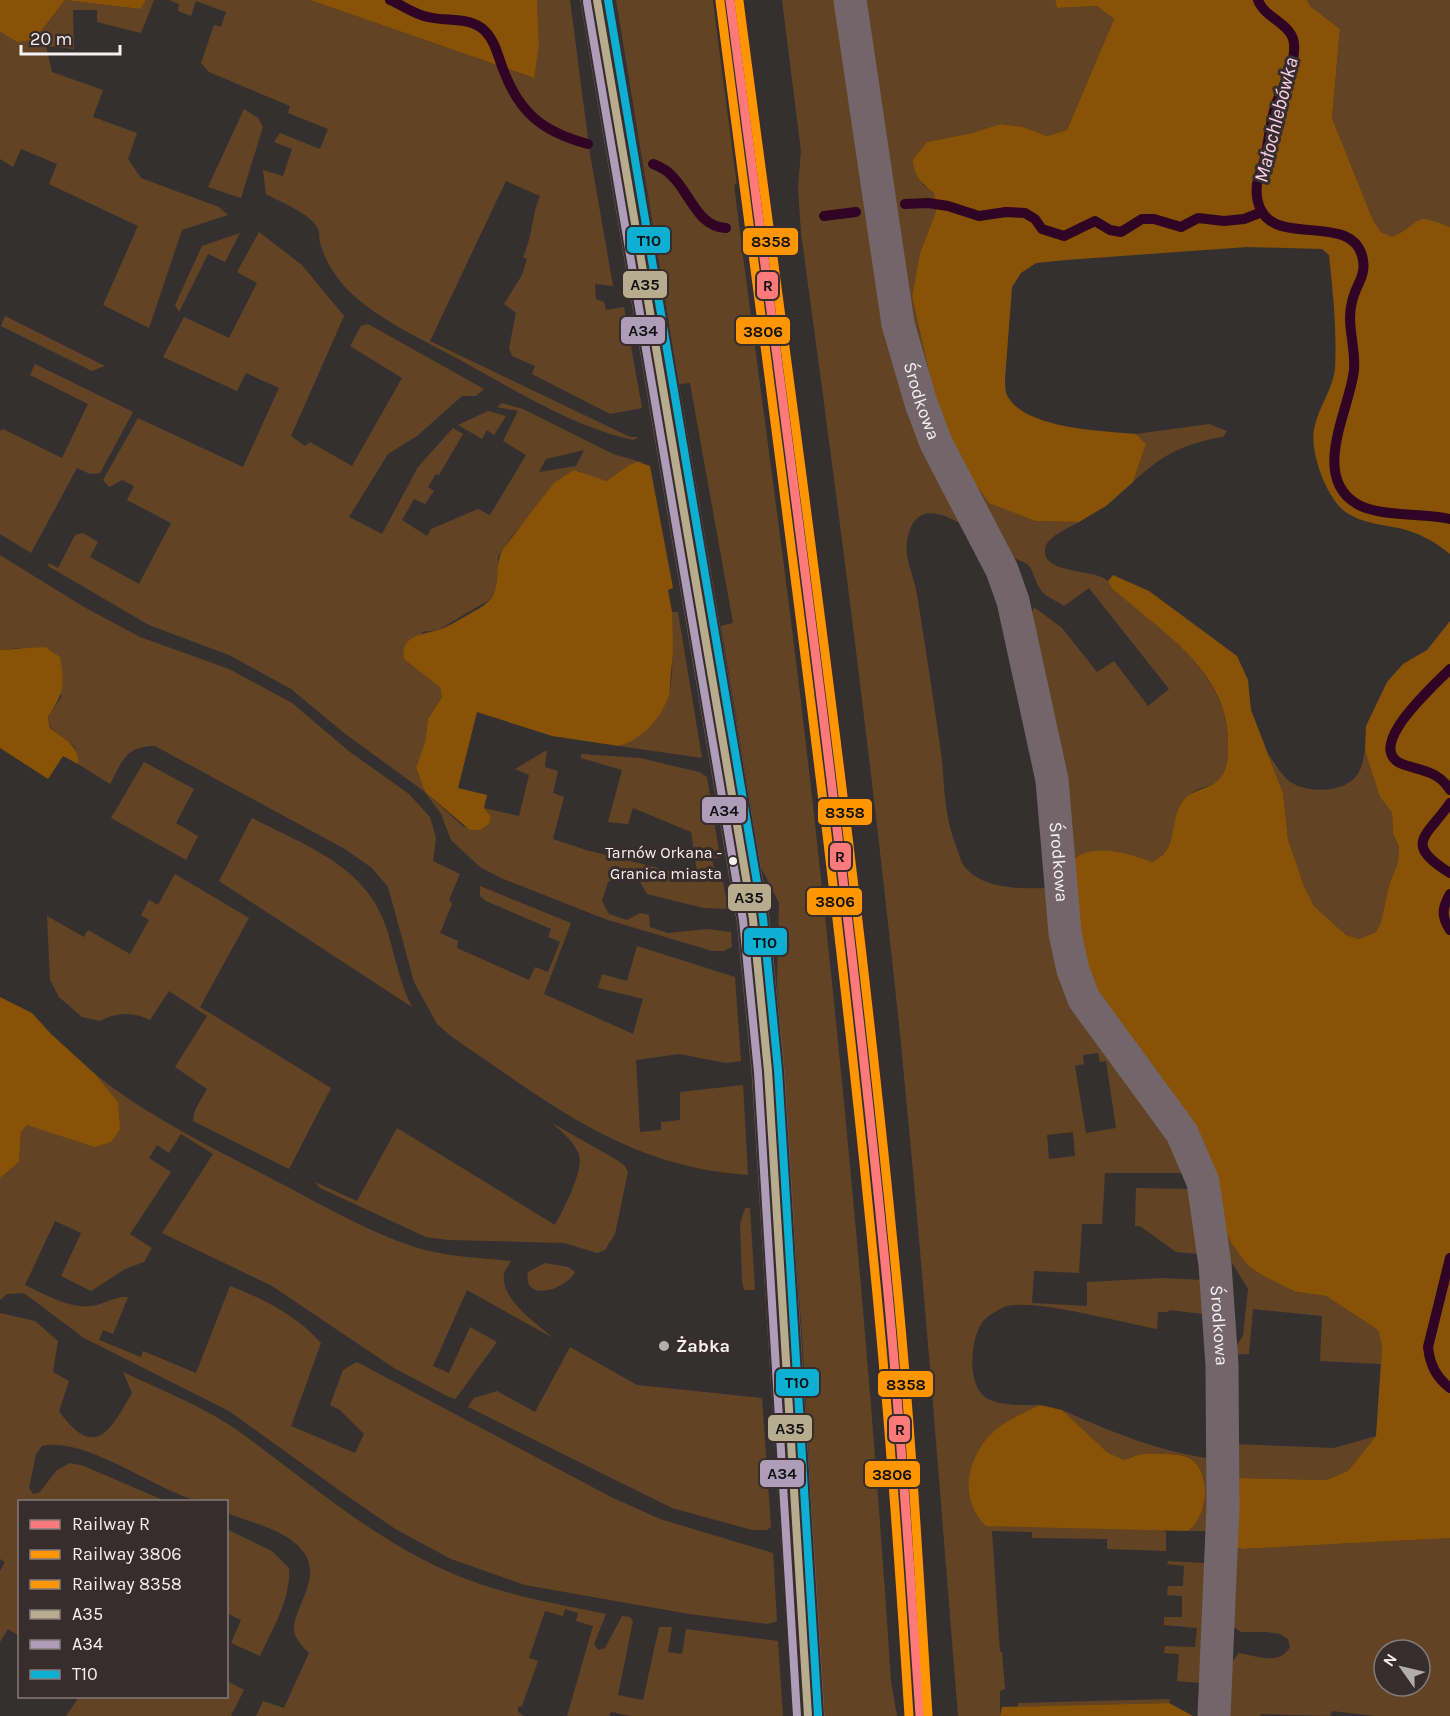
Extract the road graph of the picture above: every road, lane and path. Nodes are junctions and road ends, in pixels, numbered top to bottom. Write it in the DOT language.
graph roads {
  1 [pos="597,0"];
  2 [pos="850,0"];
  3 [pos="808,1716"];
  4 [pos="1214,1716"];
  1 -- 3 [label="street"];
  2 -- 4 [label="street, Środkowa"];
}
